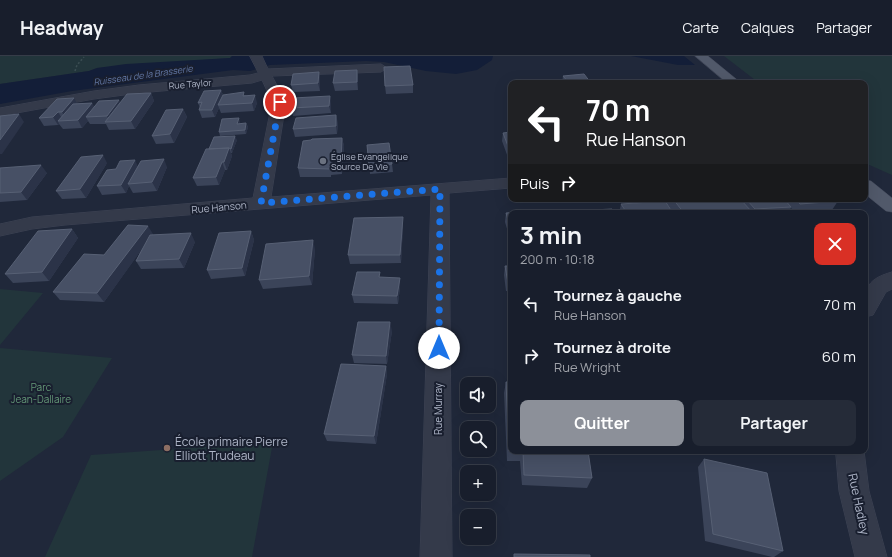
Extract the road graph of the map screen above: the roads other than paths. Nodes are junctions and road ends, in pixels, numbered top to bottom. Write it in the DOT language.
graph roads {
  1 [pos="256,56"];
  2 [pos="701,56"];
  3 [pos="381,68"];
  4 [pos="264,72"];
  5 [pos="731,80"];
  6 [pos="0,112"];
  7 [pos="508,183"];
  8 [pos="868,187"];
  9 [pos="440,189"];
  10 [pos="261,203"];
  11 [pos="892,207"];
  12 [pos="0,230"];
  13 [pos="892,279"];
  14 [pos="868,304"];
  15 [pos="850,454"];
  16 [pos="436,557"];
  17 [pos="871,557"];
  1 -- 4 [label="street"];
  2 -- 5 [label="main road"];
  3 -- 4 [label="street, Rue Taylor"];
  4 -- 6 [label="street, Rue Taylor"];
  4 -- 10 [label="street"];
  7 -- 9 [label="street, Rue Hanson"];
  8 -- 11 [label="main road"];
  9 -- 10 [label="street, Rue Hanson"];
  9 -- 16 [label="street, Rue Murray"];
  10 -- 12 [label="street, Rue Hanson"];
  13 -- 14 [label="street"];
  15 -- 17 [label="street, Rue Hadley"];
}
